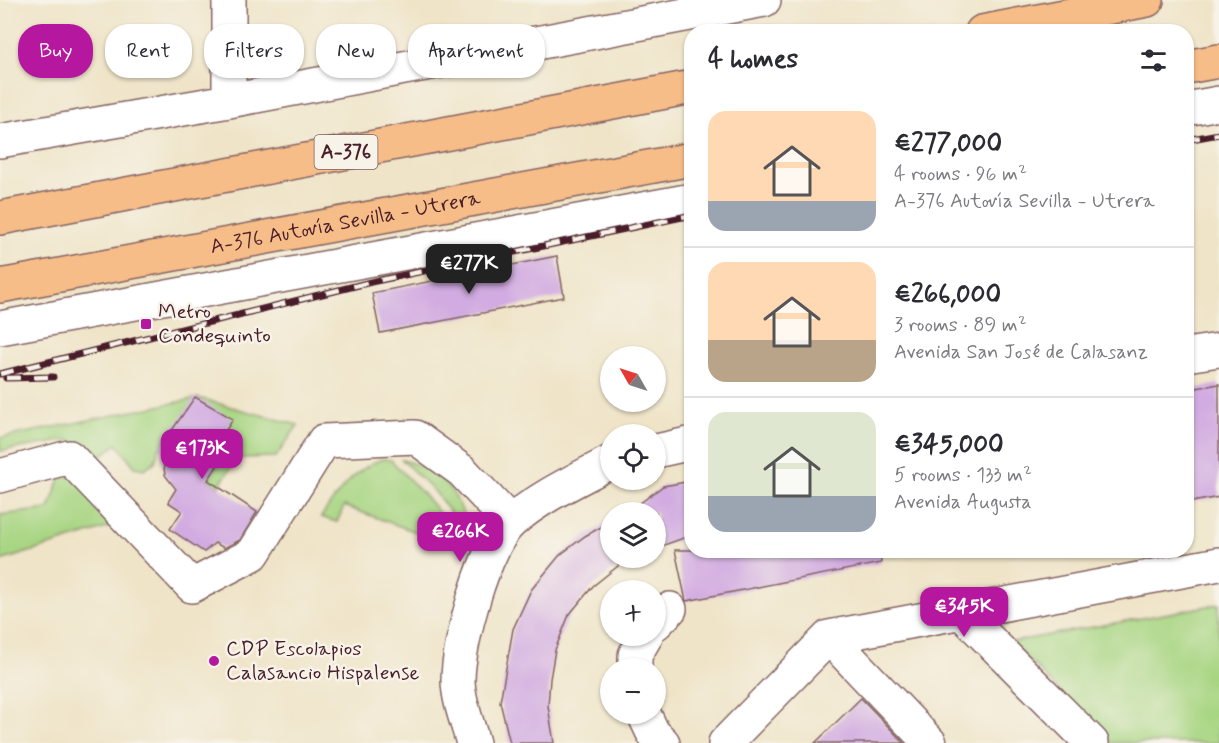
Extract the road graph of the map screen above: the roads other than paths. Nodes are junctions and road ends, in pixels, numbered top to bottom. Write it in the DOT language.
graph roads {
  1 [pos="229,0"];
  2 [pos="764,0"];
  3 [pos="1147,0"];
  4 [pos="1023,24"];
  5 [pos="1219,62"];
  6 [pos="1194,67"];
  7 [pos="684,89"];
  8 [pos="229,101"];
  9 [pos="1219,103"];
  10 [pos="1194,108"];
  11 [pos="0,141"];
  12 [pos="684,160"];
  13 [pos="684,201"];
  14 [pos="0,218"];
  15 [pos="0,286"];
  16 [pos="0,328"];
  17 [pos="1219,350"];
  18 [pos="1194,354"];
  19 [pos="684,445"];
  20 [pos="666,449"];
  21 [pos="600,468"];
  22 [pos="0,476"];
  23 [pos="510,522"];
  24 [pos="1219,564"];
  25 [pos="961,612"];
  26 [pos="829,637"];
  27 [pos="649,724"];
  28 [pos="472,743"];
  29 [pos="663,743"];
  30 [pos="725,743"];
  31 [pos="930,743"];
  32 [pos="1092,743"];
  1 -- 8 [label="street"];
  2 -- 8 [label="street"];
  3 -- 4 [label="main road"];
  5 -- 6 [label="main road"];
  7 -- 14 [label="main road, A-376"];
  8 -- 11 [label="street"];
  9 -- 10 [label="street"];
  12 -- 15 [label="main road, A-376 Autovía Sevilla - Utrera"];
  13 -- 16 [label="street"];
  17 -- 18 [label="street"];
  19 -- 20 [label="street"];
  21 -- 23 [label="street"];
  22 -- 23 [label="street"];
  23 -- 28 [label="street"];
  24 -- 25 [label="street"];
  25 -- 26 [label="street"];
  25 -- 32 [label="street"];
  26 -- 30 [label="street"];
  26 -- 31 [label="street"];
  27 -- 29 [label="street"];
}
